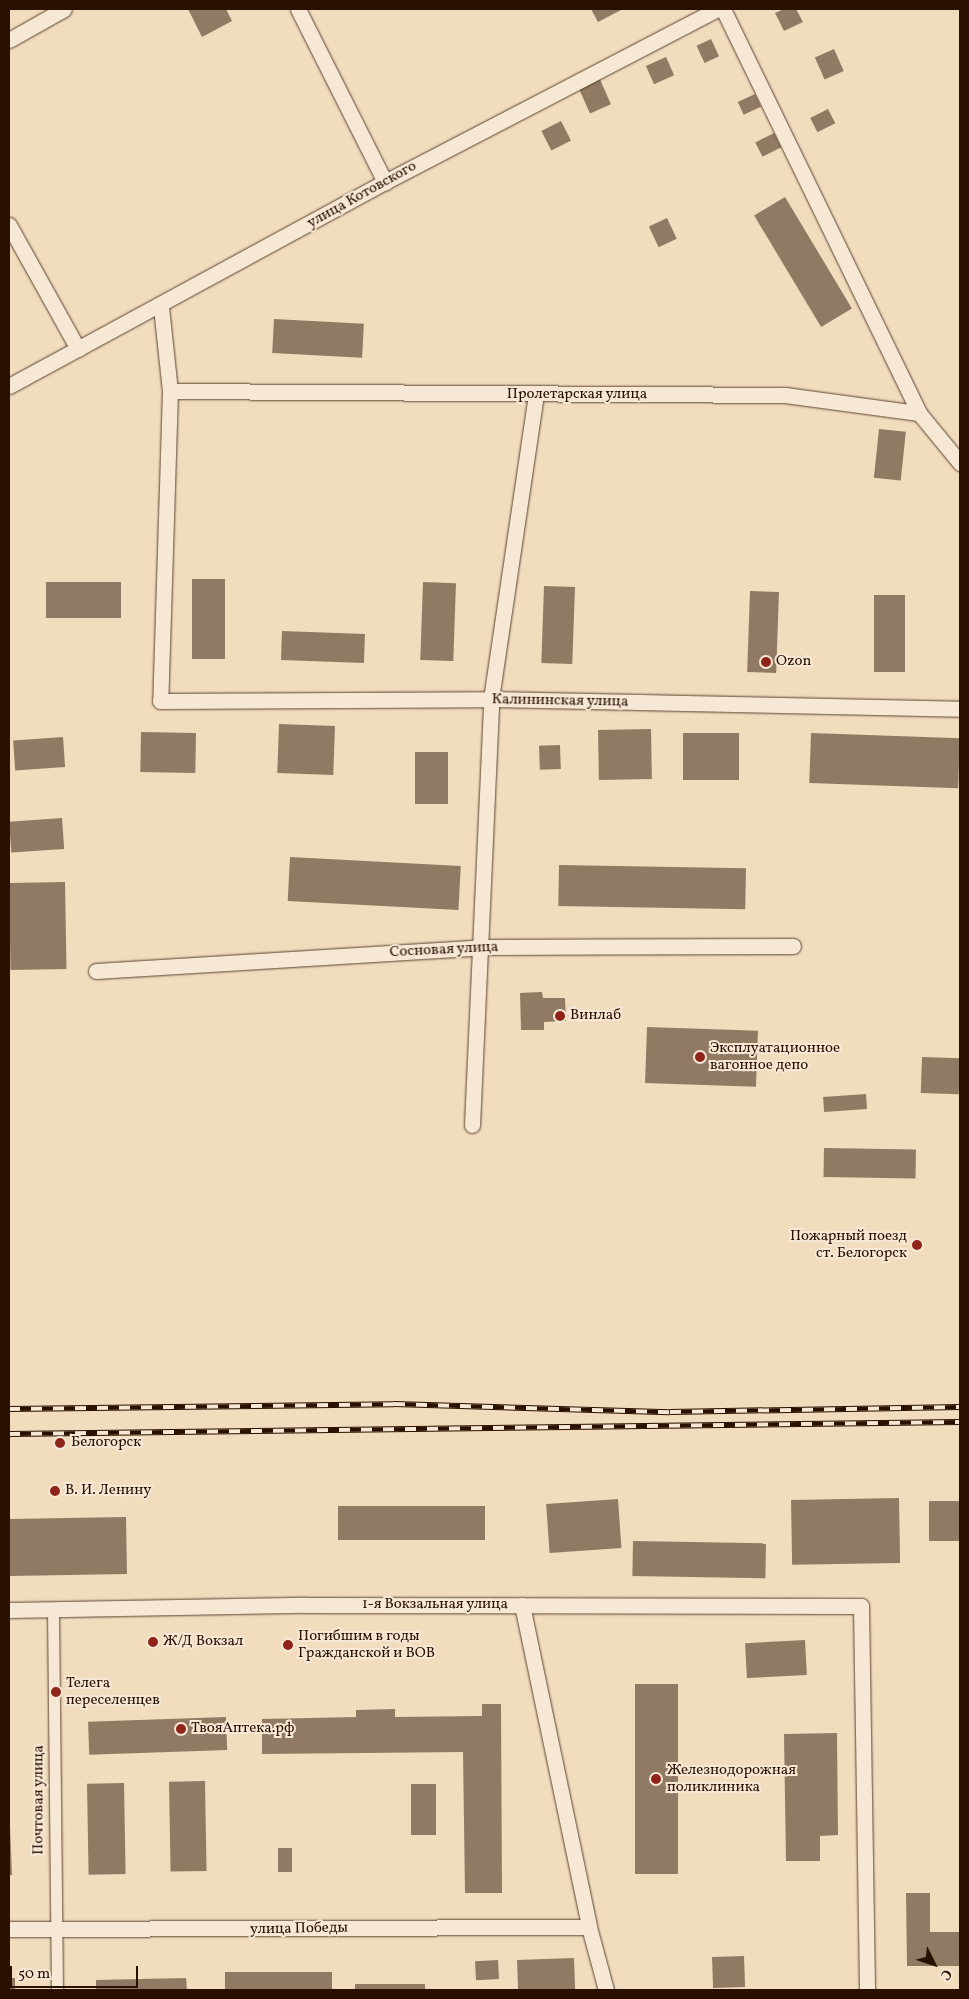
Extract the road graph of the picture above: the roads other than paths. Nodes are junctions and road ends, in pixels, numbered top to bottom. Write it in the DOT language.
graph roads {
  1 [pos="64,9"];
  2 [pos="298,9"];
  3 [pos="717,9"];
  4 [pos="723,9"];
  5 [pos="9,40"];
  6 [pos="385,182"];
  7 [pos="9,225"];
  8 [pos="161,308"];
  9 [pos="78,349"];
  10 [pos="9,386"];
  11 [pos="170,390"];
  12 [pos="536,395"];
  13 [pos="919,413"];
  14 [pos="960,463"];
  15 [pos="491,699"];
  16 [pos="960,709"];
  17 [pos="793,946"];
  18 [pos="482,947"];
  19 [pos="96,971"];
  20 [pos="472,1125"];
  21 [pos="522,1605"];
  22 [pos="9,1610"];
  23 [pos="53,1610"];
  24 [pos="589,1927"];
  25 [pos="9,1929"];
  26 [pos="55,1929"];
  27 [pos="57,1990"];
  28 [pos="606,1990"];
  29 [pos="868,1990"];
  1 -- 5 [label="street"];
  2 -- 6 [label="street"];
  3 -- 6 [label="street, улица Котовского"];
  4 -- 13 [label="street"];
  6 -- 8 [label="street, улица Котовского"];
  7 -- 9 [label="street"];
  8 -- 9 [label="street, улица Котовского"];
  8 -- 11 [label="street"];
  9 -- 10 [label="street, улица Котовского"];
  11 -- 12 [label="street, Пролетарская улица"];
  11 -- 15 [label="street, Калининская улица"];
  12 -- 13 [label="street, Пролетарская улица"];
  12 -- 15 [label="street"];
  13 -- 14 [label="street"];
  15 -- 16 [label="street, Калининская улица"];
  15 -- 18 [label="street"];
  17 -- 18 [label="street, Сосновая улица"];
  18 -- 19 [label="street, Сосновая улица"];
  18 -- 20 [label="street"];
  21 -- 23 [label="street, 1-я Вокзальная улица"];
  21 -- 24 [label="street"];
  21 -- 29 [label="street, 1-я Вокзальная улица"];
  22 -- 23 [label="street, 1-я Вокзальная улица"];
  23 -- 26 [label="street, Почтовая улица"];
  24 -- 26 [label="street, улица Победы"];
  24 -- 28 [label="street"];
  25 -- 26 [label="street, улица Победы"];
  26 -- 27 [label="street, Почтовая улица"];
}
